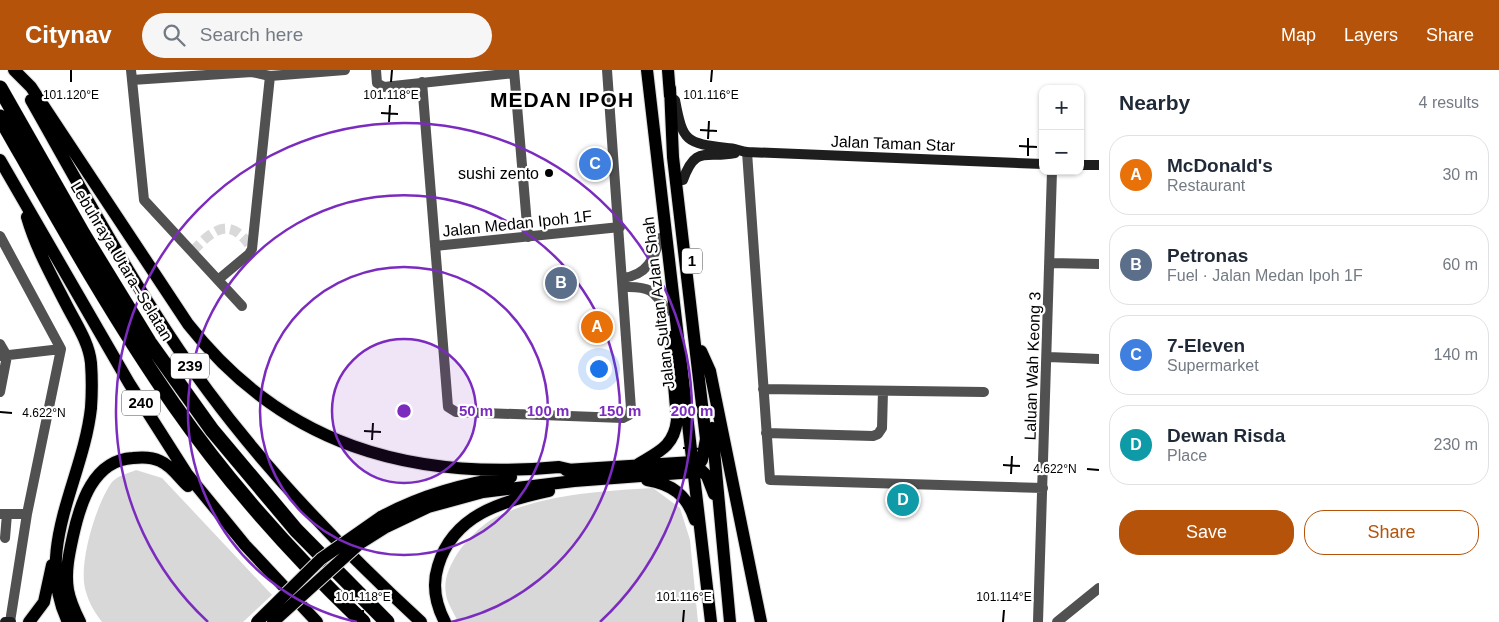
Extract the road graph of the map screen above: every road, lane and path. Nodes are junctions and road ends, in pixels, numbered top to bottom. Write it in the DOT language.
graph roads {
  1 [pos="14,70"];
  2 [pos="345,70"];
  3 [pos="376,70"];
  4 [pos="607,70"];
  5 [pos="646,70"];
  6 [pos="668,70"];
  7 [pos="514,72"];
  8 [pos="132,75"];
  9 [pos="270,76"];
  10 [pos="422,82"];
  11 [pos="0,88"];
  12 [pos="670,88"];
  13 [pos="0,117"];
  14 [pos="655,141"];
  15 [pos="744,152"];
  16 [pos="0,160"];
  17 [pos="1039,164"];
  18 [pos="1084,165"];
  19 [pos="1099,165"];
  20 [pos="1052,175"];
  21 [pos="683,180"];
  22 [pos="20,196"];
  23 [pos="620,227"];
  24 [pos="0,236"];
  25 [pos="528,237"];
  26 [pos="660,238"];
  27 [pos="435,246"];
  28 [pos="1050,263"];
  29 [pos="1099,264"];
  30 [pos="219,279"];
  31 [pos="623,282"];
  32 [pos="242,306"];
  33 [pos="667,311"];
  34 [pos="0,344"];
  35 [pos="61,349"];
  36 [pos="701,351"];
  37 [pos="3,356"];
  38 [pos="1048,357"];
  39 [pos="1099,359"];
  40 [pos="762,389"];
  41 [pos="883,391"];
  42 [pos="0,392"];
  43 [pos="984,392"];
  44 [pos="766,433"];
  45 [pos="705,445"];
  46 [pos="691,446"];
  47 [pos="695,467"];
  48 [pos="632,472"];
  49 [pos="573,476"];
  50 [pos="1043,488"];
  51 [pos="718,506"];
  52 [pos="214,509"];
  53 [pos="4,514"];
  54 [pos="27,514"];
  55 [pos="383,522"];
  56 [pos="2,538"];
  57 [pos="23,539"];
  58 [pos="57,540"];
  59 [pos="702,542"];
  60 [pos="1099,588"];
  61 [pos="5,622"];
  62 [pos="11,622"];
  63 [pos="30,622"];
  64 [pos="68,622"];
  65 [pos="80,622"];
  66 [pos="257,622"];
  67 [pos="273,622"];
  68 [pos="317,622"];
  69 [pos="363,622"];
  70 [pos="387,622"];
  71 [pos="421,622"];
  72 [pos="445,622"];
  73 [pos="712,622"];
  74 [pos="730,622"];
  75 [pos="761,622"];
  76 [pos="1038,622"];
  77 [pos="1056,622"];
  1 -- 49 [label="main road"];
  1 -- 71 [label="main road, 239"];
  2 -- 9 [label="street"];
  3 -- 10 [label="street"];
  4 -- 23 [label="street"];
  5 -- 14 [label="main road, Jalan Sultan Azlan Shah / 1"];
  6 -- 12 [label="main road, 1"];
  7 -- 10 [label="street"];
  7 -- 25 [label="street"];
  8 -- 9 [label="street"];
  8 -- 30 [label="street"];
  9 -- 30 [label="street"];
  10 -- 27 [label="street, Jalan Medan Ipoh 1F"];
  11 -- 70 [label="highway, Lebuhraya Utara–Selatan"];
  12 -- 15 [label="street, Jalan Taman Star"];
  12 -- 21 [label="main road, 1"];
  12 -- 45 [label="main road"];
  13 -- 69 [label="highway, Lebuhraya Utara–Selatan"];
  14 -- 26 [label="main road"];
  14 -- 46 [label="main road, Jalan Sultan Azlan Shah / 1"];
  15 -- 17 [label="street, Jalan Taman Star"];
  15 -- 21 [label="street, Jalan Taman Star"];
  15 -- 40 [label="street"];
  16 -- 22 [label="main road, 240"];
  18 -- 19 [label="street"];
  20 -- 28 [label="street, Laluan Wah Keong 3"];
  21 -- 36 [label="main road, 1"];
  22 -- 52 [label="main road, 240"];
  22 -- 58 [label="main road"];
  23 -- 25 [label="street, Jalan Medan Ipoh 1F"];
  23 -- 31 [label="street"];
  24 -- 35 [label="street"];
  25 -- 27 [label="street, Jalan Medan Ipoh 1F"];
  26 -- 31 [label="street"];
  26 -- 33 [label="main road"];
  27 -- 31 [label="street"];
  28 -- 29 [label="street"];
  28 -- 38 [label="street, Laluan Wah Keong 3"];
  30 -- 32 [label="street"];
  31 -- 33 [label="street"];
  33 -- 48 [label="main road"];
  34 -- 37 [label="street"];
  35 -- 37 [label="street"];
  35 -- 54 [label="street"];
  36 -- 51 [label="main road, 1"];
  36 -- 75 [label="main road"];
  37 -- 42 [label="street"];
  38 -- 39 [label="street"];
  38 -- 50 [label="street, Laluan Wah Keong 3"];
  40 -- 41 [label="street"];
  40 -- 44 [label="street"];
  41 -- 43 [label="street"];
  41 -- 44 [label="street"];
  44 -- 50 [label="street"];
  45 -- 46 [label="main road"];
  45 -- 47 [label="main road"];
  46 -- 47 [label="main road, Jalan Sultan Azlan Shah / 1"];
  47 -- 48 [label="main road"];
  47 -- 51 [label="main road"];
  47 -- 59 [label="main road, Jalan Sultan Azlan Shah / 1"];
  48 -- 49 [label="main road"];
  48 -- 59 [label="main road"];
  49 -- 55 [label="main road"];
  49 -- 72 [label="main road"];
  50 -- 76 [label="street, Laluan Wah Keong 3"];
  51 -- 74 [label="main road, 1"];
  52 -- 65 [label="main road"];
  52 -- 68 [label="main road, 240"];
  53 -- 54 [label="street"];
  53 -- 56 [label="street"];
  54 -- 57 [label="street"];
  55 -- 66 [label="main road, bridge"];
  55 -- 67 [label="main road, bridge"];
  56 -- 57 [label="street"];
  57 -- 62 [label="street"];
  58 -- 63 [label="main road"];
  58 -- 64 [label="main road"];
  59 -- 73 [label="main road, Jalan Sultan Azlan Shah / 1"];
  60 -- 77 [label="street"];
  61 -- 62 [label="street"];
}
